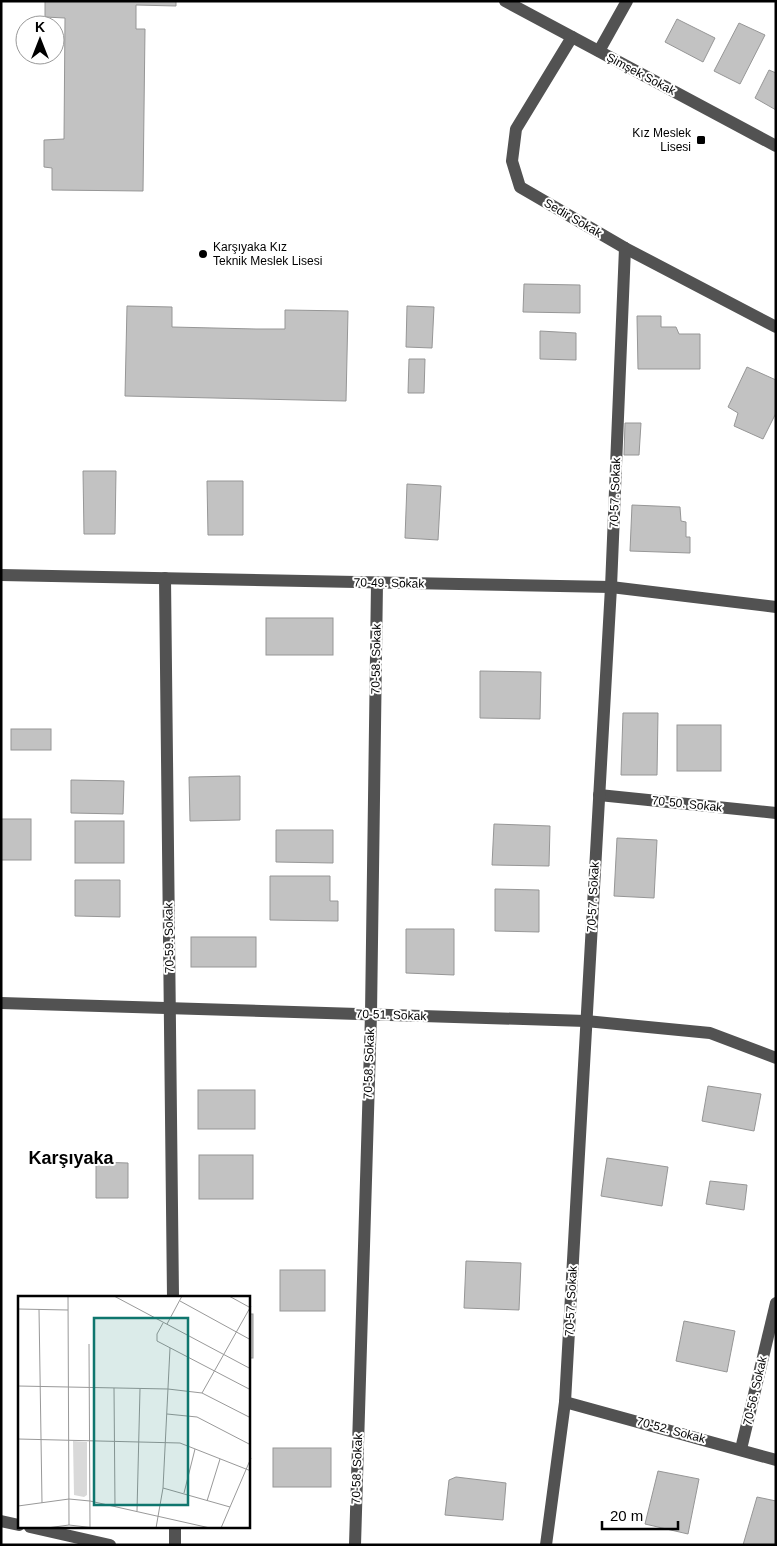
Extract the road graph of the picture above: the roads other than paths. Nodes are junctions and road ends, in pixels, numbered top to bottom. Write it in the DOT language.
graph roads {
  1 [pos="506,1"];
  2 [pos="626,1"];
  3 [pos="572,37"];
  4 [pos="599,51"];
  5 [pos="776,146"];
  6 [pos="625,248"];
  7 [pos="776,327"];
  8 [pos="1,575"];
  9 [pos="165,578"];
  10 [pos="376,583"];
  11 [pos="611,587"];
  12 [pos="776,608"];
  13 [pos="599,795"];
  14 [pos="776,813"];
  15 [pos="1,1003"];
  16 [pos="170,1008"];
  17 [pos="371,1014"];
  18 [pos="586,1021"];
  19 [pos="776,1058"];
  20 [pos="173,1296"];
  21 [pos="776,1303"];
  22 [pos="565,1402"];
  23 [pos="741,1449"];
  24 [pos="776,1460"];
  25 [pos="1,1521"];
  26 [pos="18,1525"];
  27 [pos="34,1528"];
  28 [pos="175,1528"];
  29 [pos="110,1545"];
  30 [pos="175,1545"];
  31 [pos="355,1545"];
  32 [pos="546,1545"];
  1 -- 3 [label="street, Şimşek Sokak"];
  2 -- 4 [label="street"];
  3 -- 4 [label="street, Şimşek Sokak"];
  3 -- 6 [label="street, Sedir Sokak"];
  4 -- 5 [label="street, Şimşek Sokak"];
  6 -- 7 [label="street, Sedir Sokak"];
  6 -- 11 [label="street, 70-57. Sokak"];
  8 -- 9 [label="street, 70-49. Sokak"];
  9 -- 10 [label="street, 70-49. Sokak"];
  9 -- 16 [label="street, 70-59. Sokak"];
  10 -- 11 [label="street, 70-49. Sokak"];
  10 -- 17 [label="street, 70-58. Sokak"];
  11 -- 12 [label="street, 70-49. Sokak"];
  11 -- 13 [label="street, 70-57. Sokak"];
  13 -- 14 [label="street, 70-50. Sokak"];
  13 -- 18 [label="street, 70-57. Sokak"];
  15 -- 16 [label="street, 70-51. Sokak"];
  16 -- 17 [label="street, 70-51. Sokak"];
  16 -- 20 [label="street, 70-59. Sokak"];
  17 -- 18 [label="street, 70-51. Sokak"];
  17 -- 31 [label="street, 70-58. Sokak"];
  18 -- 19 [label="street, 70-51. Sokak"];
  18 -- 22 [label="street, 70-57. Sokak"];
  21 -- 23 [label="street, 70-56. Sokak"];
  22 -- 23 [label="street, 70-52. Sokak"];
  22 -- 32 [label="street, 70-57. Sokak"];
  23 -- 24 [label="street, 70-52. Sokak"];
  25 -- 26 [label="street"];
  27 -- 29 [label="street"];
  28 -- 30 [label="street"];
}
